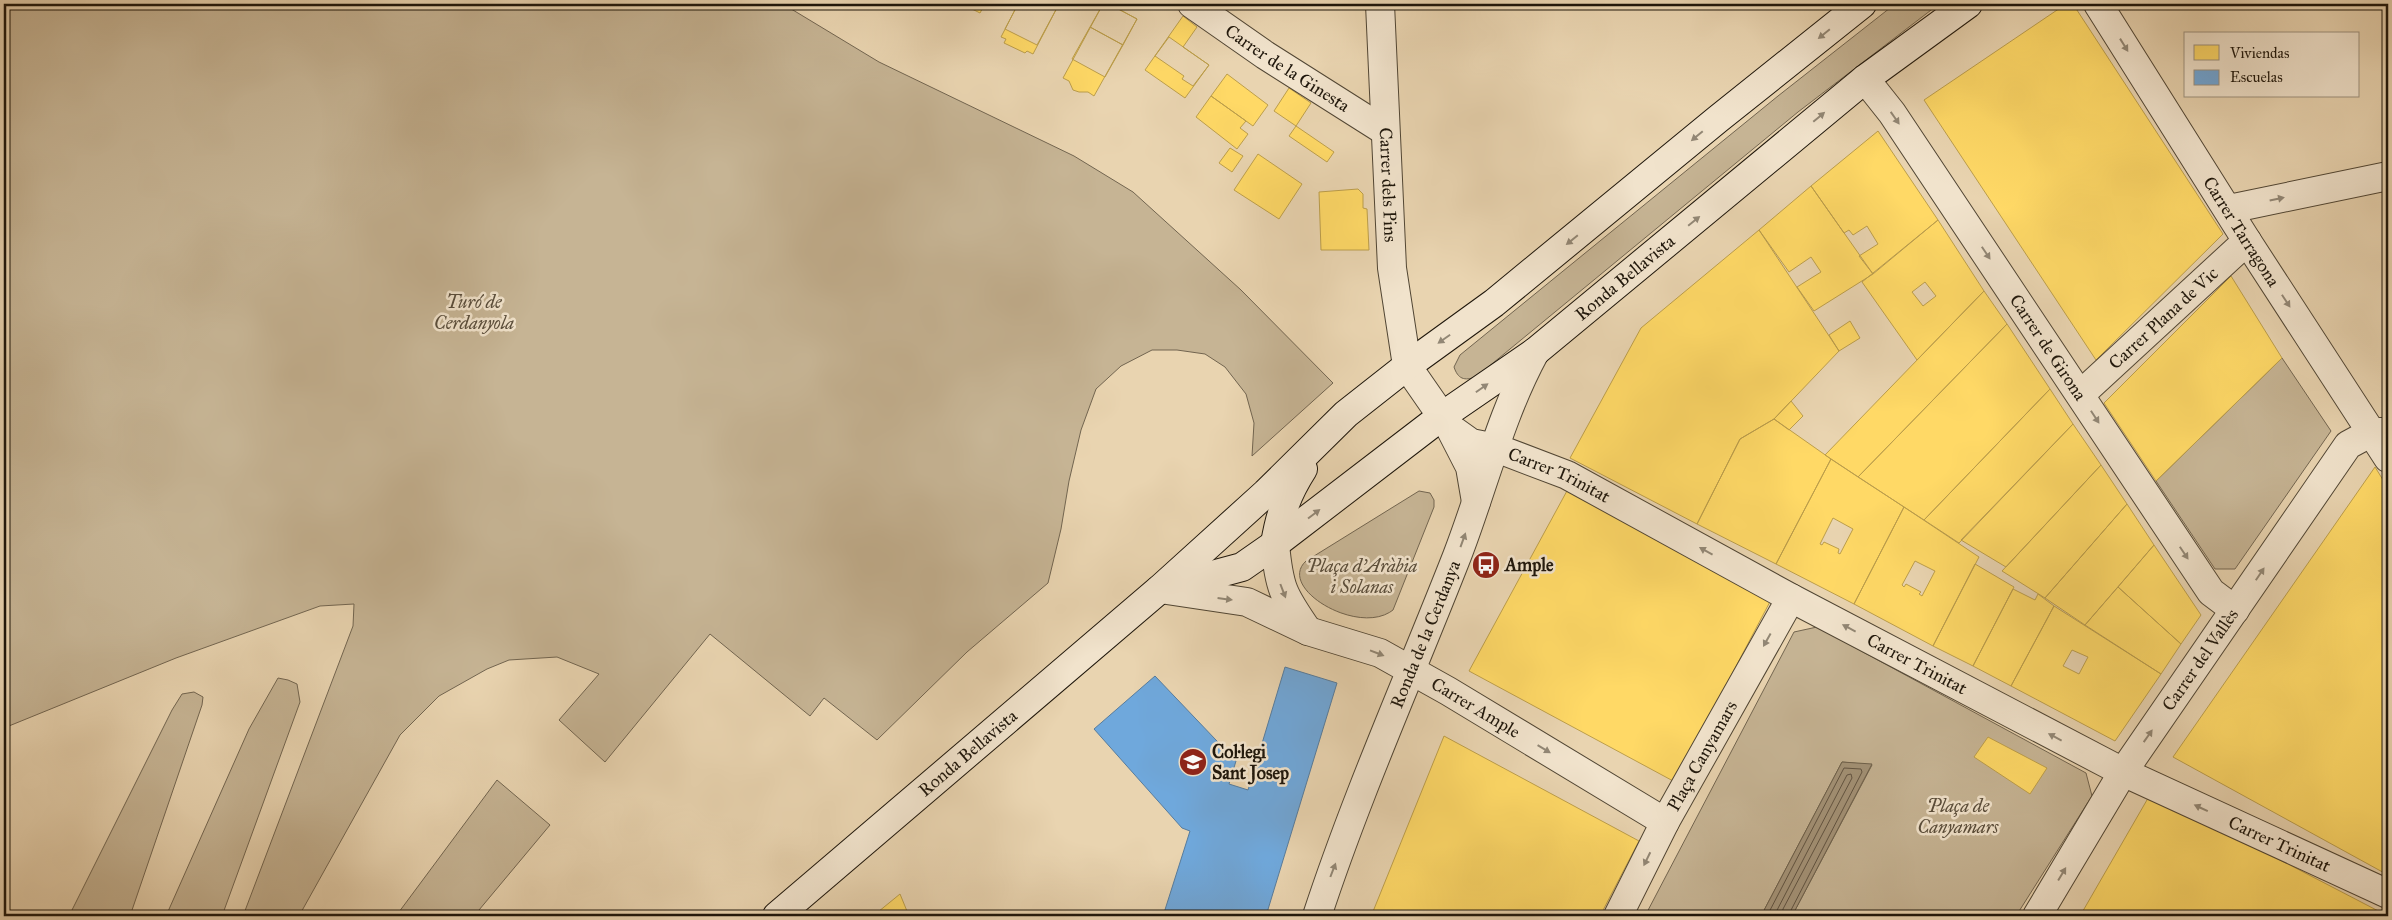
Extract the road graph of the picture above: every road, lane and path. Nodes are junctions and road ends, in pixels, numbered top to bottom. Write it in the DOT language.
graph roads {
  1 [pos="1192,4"];
  2 [pos="1380,4"];
  3 [pos="1862,4"];
  4 [pos="1968,4"];
  5 [pos="2098,4"];
  6 [pos="1865,79"];
  7 [pos="1386,131"];
  8 [pos="2388,176"];
  9 [pos="2229,209"];
  10 [pos="2247,241"];
  11 [pos="1534,352"];
  12 [pos="1407,366"];
  13 [pos="2081,394"];
  14 [pos="1446,422"];
  15 [pos="2380,432"];
  16 [pos="1320,441"];
  17 [pos="1496,448"];
  18 [pos="2388,458"];
  19 [pos="1476,502"];
  20 [pos="1275,544"];
  21 [pos="1160,589"];
  22 [pos="1791,598"];
  23 [pos="2235,610"];
  24 [pos="1308,632"];
  25 [pos="1412,670"];
  26 [pos="2123,772"];
  27 [pos="1665,822"];
  28 [pos="2388,894"];
  29 [pos="1327,911"];
  30 [pos="777,916"];
  31 [pos="1618,916"];
  32 [pos="2037,916"];
  1 -- 7 [label="street, Carrer de la Ginesta"];
  2 -- 7 [label="street, Carrer dels Pins"];
  3 -- 12 [label="street, Ronda Bellavista, one-way"];
  4 -- 6 [label="street, Ronda Bellavista"];
  5 -- 9 [label="street, Carrer Tarragona, one-way"];
  11 -- 6 [label="street, Ronda Bellavista, one-way"];
  6 -- 13 [label="street, Carrer de Girona, one-way"];
  7 -- 12 [label="street, Carrer dels Pins"];
  9 -- 8 [label="street, one-way"];
  9 -- 10 [label="street, Carrer Tarragona"];
  10 -- 13 [label="street, Carrer Plana de Vic"];
  10 -- 15 [label="street, Carrer Tarragona, one-way"];
  14 -- 11 [label="street, Ronda Bellavista, one-way"];
  11 -- 17 [label="street, Ronda de la Cerdanya"];
  12 -- 14 [label="street"];
  12 -- 16 [label="street, Ronda Bellavista"];
  13 -- 23 [label="street, Carrer de Girona, one-way"];
  14 -- 17 [label="street, Carrer Trinitat"];
  14 -- 19 [label="street"];
  20 -- 14 [label="street, Ronda Bellavista, one-way"];
  15 -- 18 [label="street, Carrer Tarragona"];
  23 -- 15 [label="street, Carrer del Vallès, one-way"];
  16 -- 20 [label="street, Ronda Bellavista"];
  16 -- 21 [label="street, Ronda Bellavista"];
  17 -- 19 [label="street, Ronda de la Cerdanya"];
  22 -- 17 [label="street, Carrer Trinitat, one-way"];
  25 -- 19 [label="street, Ronda de la Cerdanya, one-way"];
  20 -- 21 [label="street, Ronda Bellavista"];
  20 -- 24 [label="street, one-way"];
  21 -- 24 [label="street, Carrer Ample, one-way"];
  21 -- 30 [label="street, Ronda Bellavista"];
  26 -- 22 [label="street, Carrer Trinitat, one-way"];
  22 -- 27 [label="street, Plaça Canyamars, one-way"];
  26 -- 23 [label="street, Carrer del Vallès, one-way"];
  24 -- 25 [label="street, Carrer Ample, one-way"];
  25 -- 27 [label="street, Carrer Ample, one-way"];
  29 -- 25 [label="street, Ronda de la Cerdanya, one-way"];
  28 -- 26 [label="street, Carrer Trinitat, one-way"];
  32 -- 26 [label="street, Carrer del Vallès, one-way"];
  27 -- 31 [label="street, Plaça Canyamars, one-way"];
}
